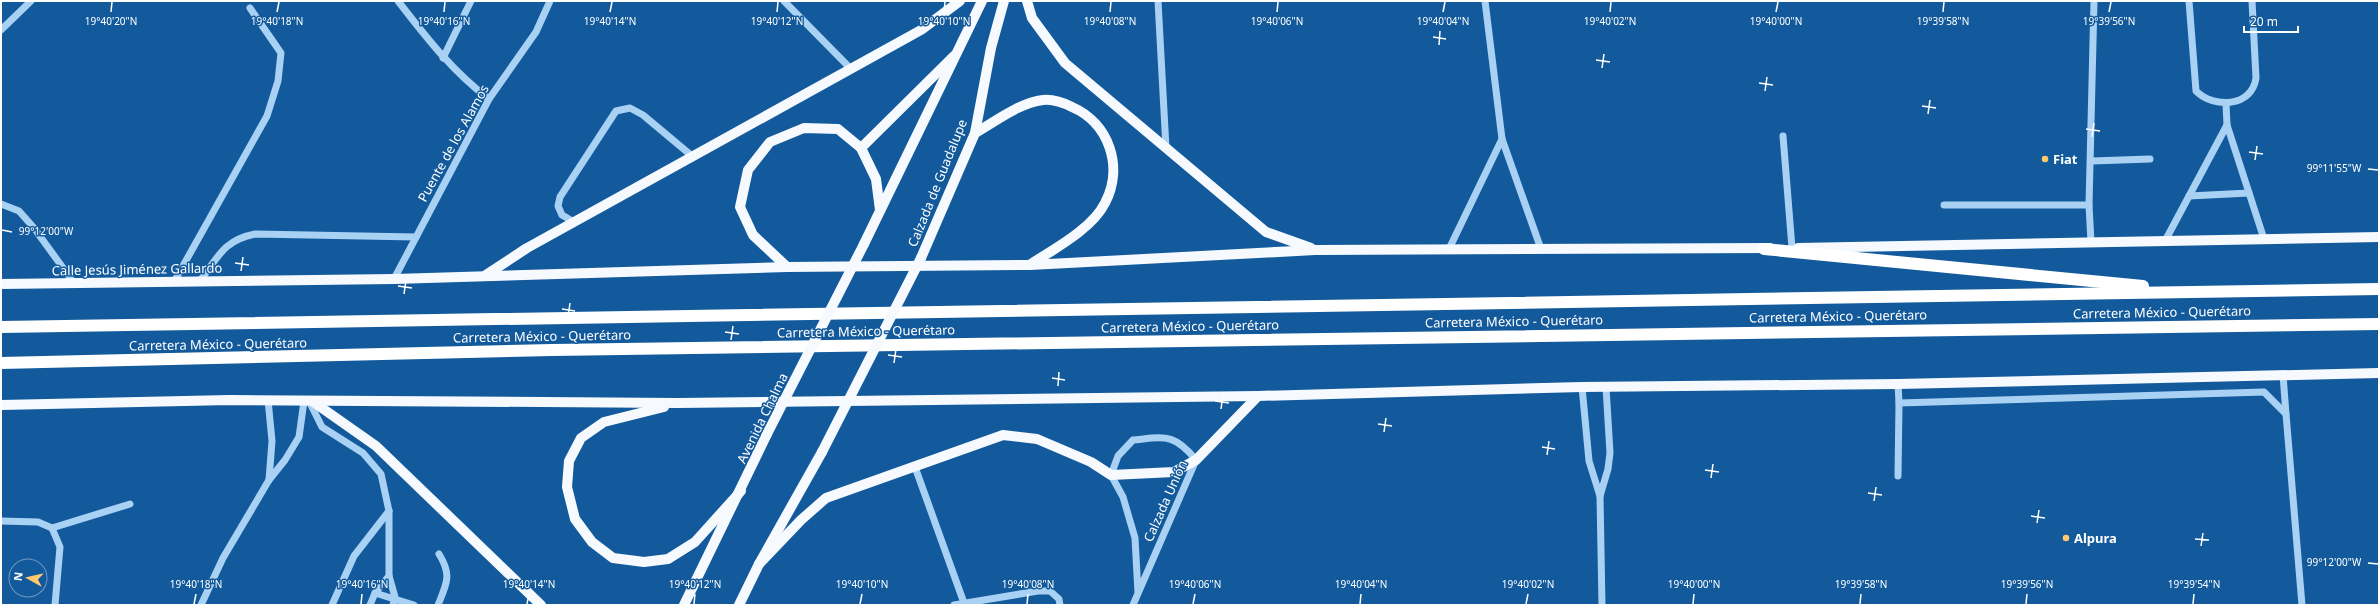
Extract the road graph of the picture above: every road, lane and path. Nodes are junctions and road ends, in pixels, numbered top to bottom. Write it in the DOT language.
graph roads {
  1 [pos="31,1"];
  2 [pos="398,1"];
  3 [pos="471,1"];
  4 [pos="550,1"];
  5 [pos="784,1"];
  6 [pos="960,1"];
  7 [pos="982,1"];
  8 [pos="1004,1"];
  9 [pos="1027,1"];
  10 [pos="1158,1"];
  11 [pos="1485,1"];
  12 [pos="2094,1"];
  13 [pos="2189,1"];
  14 [pos="2252,1"];
  15 [pos="250,8"];
  16 [pos="1,30"];
  17 [pos="961,49"];
  18 [pos="443,58"];
  19 [pos="850,69"];
  20 [pos="489,99"];
  21 [pos="2226,104"];
  22 [pos="2227,124"];
  23 [pos="975,132"];
  24 [pos="1783,136"];
  25 [pos="1502,139"];
  26 [pos="861,148"];
  27 [pos="1166,148"];
  28 [pos="692,156"];
  29 [pos="2150,158"];
  30 [pos="2092,161"];
  31 [pos="2249,193"];
  32 [pos="2189,196"];
  33 [pos="1,204"];
  34 [pos="1944,205"];
  35 [pos="2090,205"];
  36 [pos="880,210"];
  37 [pos="574,222"];
  38 [pos="416,237"];
  39 [pos="2379,237"];
  40 [pos="2264,239"];
  41 [pos="2165,241"];
  42 [pos="2092,242"];
  43 [pos="1792,248"];
  44 [pos="1541,249"];
  45 [pos="1764,249"];
  46 [pos="1315,250"];
  47 [pos="1449,250"];
  48 [pos="1030,265"];
  49 [pos="787,268"];
  50 [pos="486,275"];
  51 [pos="394,279"];
  52 [pos="200,281"];
  53 [pos="174,282"];
  54 [pos="74,283"];
  55 [pos="1,284"];
  56 [pos="2379,289"];
  57 [pos="2200,292"];
  58 [pos="2379,324"];
  59 [pos="1,326"];
  60 [pos="1,363"];
  61 [pos="2379,373"];
  62 [pos="2283,375"];
  63 [pos="1898,384"];
  64 [pos="1582,387"];
  65 [pos="1606,387"];
  66 [pos="1258,396"];
  67 [pos="268,400"];
  68 [pos="308,401"];
  69 [pos="678,403"];
  70 [pos="1900,403"];
  71 [pos="1,405"];
  72 [pos="2286,414"];
  73 [pos="1196,460"];
  74 [pos="915,467"];
  75 [pos="1111,475"];
  76 [pos="1898,476"];
  77 [pos="269,480"];
  78 [pos="741,491"];
  79 [pos="1600,496"];
  80 [pos="130,504"];
  81 [pos="389,511"];
  82 [pos="1,521"];
  83 [pos="52,528"];
  84 [pos="439,554"];
  85 [pos="759,564"];
  86 [pos="389,576"];
  87 [pos="376,593"];
  88 [pos="1138,593"];
  89 [pos="395,597"];
  90 [pos="964,603"];
  91 [pos="55,605"];
  92 [pos="201,605"];
  93 [pos="332,605"];
  94 [pos="370,605"];
  95 [pos="393,605"];
  96 [pos="414,605"];
  97 [pos="438,605"];
  98 [pos="541,605"];
  99 [pos="684,605"];
  100 [pos="739,605"];
  101 [pos="954,605"];
  102 [pos="1060,605"];
  103 [pos="1133,605"];
  104 [pos="1602,605"];
  105 [pos="2302,605"];
  1 -- 16 [label="street"];
  2 -- 18 [label="street"];
  3 -- 18 [label="street"];
  4 -- 20 [label="street, Puente de los Alamos"];
  5 -- 19 [label="street"];
  6 -- 19 [label="main road"];
  7 -- 17 [label="main road"];
  8 -- 23 [label="main road, Calzada de Guadalupe"];
  9 -- 27 [label="main road"];
  10 -- 27 [label="street"];
  11 -- 25 [label="street"];
  12 -- 30 [label="street"];
  13 -- 21 [label="street"];
  14 -- 21 [label="street"];
  15 -- 53 [label="street"];
  17 -- 26 [label="main road"];
  17 -- 36 [label="main road"];
  18 -- 20 [label="street"];
  19 -- 28 [label="main road"];
  20 -- 38 [label="street, Puente de los Alamos"];
  21 -- 22 [label="street"];
  22 -- 31 [label="street"];
  22 -- 32 [label="street"];
  23 -- 48 [label="main road"];
  23 -- 85 [label="main road, Calzada de Guadalupe, bridge"];
  24 -- 43 [label="street"];
  25 -- 44 [label="street"];
  25 -- 47 [label="street"];
  26 -- 36 [label="main road"];
  26 -- 49 [label="main road"];
  27 -- 46 [label="main road"];
  28 -- 37 [label="main road"];
  28 -- 37 [label="street"];
  29 -- 30 [label="street"];
  30 -- 35 [label="street"];
  31 -- 32 [label="street"];
  31 -- 40 [label="street"];
  32 -- 41 [label="street"];
  33 -- 54 [label="street"];
  34 -- 35 [label="street"];
  35 -- 42 [label="street"];
  36 -- 78 [label="main road, Avenida Chalma, bridge"];
  37 -- 50 [label="main road"];
  38 -- 51 [label="street, Puente de los Alamos"];
  38 -- 52 [label="street"];
  39 -- 40 [label="main road, Calle Jesús Jiménez Gallardo"];
  40 -- 41 [label="main road, Calle Jesús Jiménez Gallardo"];
  41 -- 42 [label="main road, Calle Jesús Jiménez Gallardo"];
  42 -- 43 [label="main road, Calle Jesús Jiménez Gallardo"];
  43 -- 45 [label="main road, Calle Jesús Jiménez Gallardo"];
  44 -- 45 [label="main road, Calle Jesús Jiménez Gallardo"];
  44 -- 47 [label="main road, Calle Jesús Jiménez Gallardo"];
  45 -- 57 [label="highway"];
  46 -- 47 [label="main road, Calle Jesús Jiménez Gallardo"];
  46 -- 48 [label="main road, Calle Jesús Jiménez Gallardo"];
  48 -- 49 [label="main road, Calle Jesús Jiménez Gallardo"];
  49 -- 50 [label="main road, Calle Jesús Jiménez Gallardo"];
  50 -- 51 [label="main road, Calle Jesús Jiménez Gallardo"];
  51 -- 52 [label="main road, Calle Jesús Jiménez Gallardo"];
  52 -- 53 [label="main road, Calle Jesús Jiménez Gallardo"];
  53 -- 54 [label="main road, Calle Jesús Jiménez Gallardo"];
  54 -- 55 [label="main road, Calle Jesús Jiménez Gallardo"];
  56 -- 57 [label="highway, Carretera México - Querétaro"];
  57 -- 59 [label="highway, Carretera México - Querétaro"];
  58 -- 60 [label="highway, Carretera México - Querétaro"];
  61 -- 62 [label="main road"];
  62 -- 63 [label="main road"];
  62 -- 72 [label="street"];
  63 -- 65 [label="main road"];
  63 -- 70 [label="street"];
  64 -- 65 [label="main road"];
  64 -- 66 [label="main road"];
  64 -- 79 [label="street"];
  65 -- 79 [label="street"];
  66 -- 69 [label="main road"];
  66 -- 73 [label="main road"];
  67 -- 68 [label="main road"];
  67 -- 71 [label="main road"];
  67 -- 77 [label="street"];
  68 -- 69 [label="main road"];
  68 -- 77 [label="street"];
  68 -- 81 [label="street"];
  68 -- 98 [label="main road"];
  69 -- 78 [label="main road"];
  70 -- 72 [label="street"];
  70 -- 76 [label="street"];
  72 -- 105 [label="street"];
  73 -- 75 [label="main road"];
  73 -- 75 [label="street, Calzada Unión"];
  73 -- 88 [label="street, Calzada Unión"];
  74 -- 75 [label="main road"];
  74 -- 85 [label="main road"];
  74 -- 90 [label="street"];
  75 -- 88 [label="street, Calzada Unión"];
  77 -- 92 [label="street"];
  78 -- 99 [label="main road, Avenida Chalma"];
  79 -- 104 [label="street"];
  80 -- 83 [label="street"];
  81 -- 86 [label="street"];
  81 -- 93 [label="street"];
  82 -- 83 [label="street"];
  83 -- 91 [label="street"];
  84 -- 97 [label="street"];
  85 -- 100 [label="main road"];
  86 -- 87 [label="street"];
  86 -- 89 [label="street"];
  87 -- 89 [label="street"];
  87 -- 94 [label="street"];
  88 -- 103 [label="street, Calzada Unión"];
  89 -- 95 [label="street"];
  89 -- 96 [label="street"];
  90 -- 101 [label="street"];
  90 -- 102 [label="street"];
}
